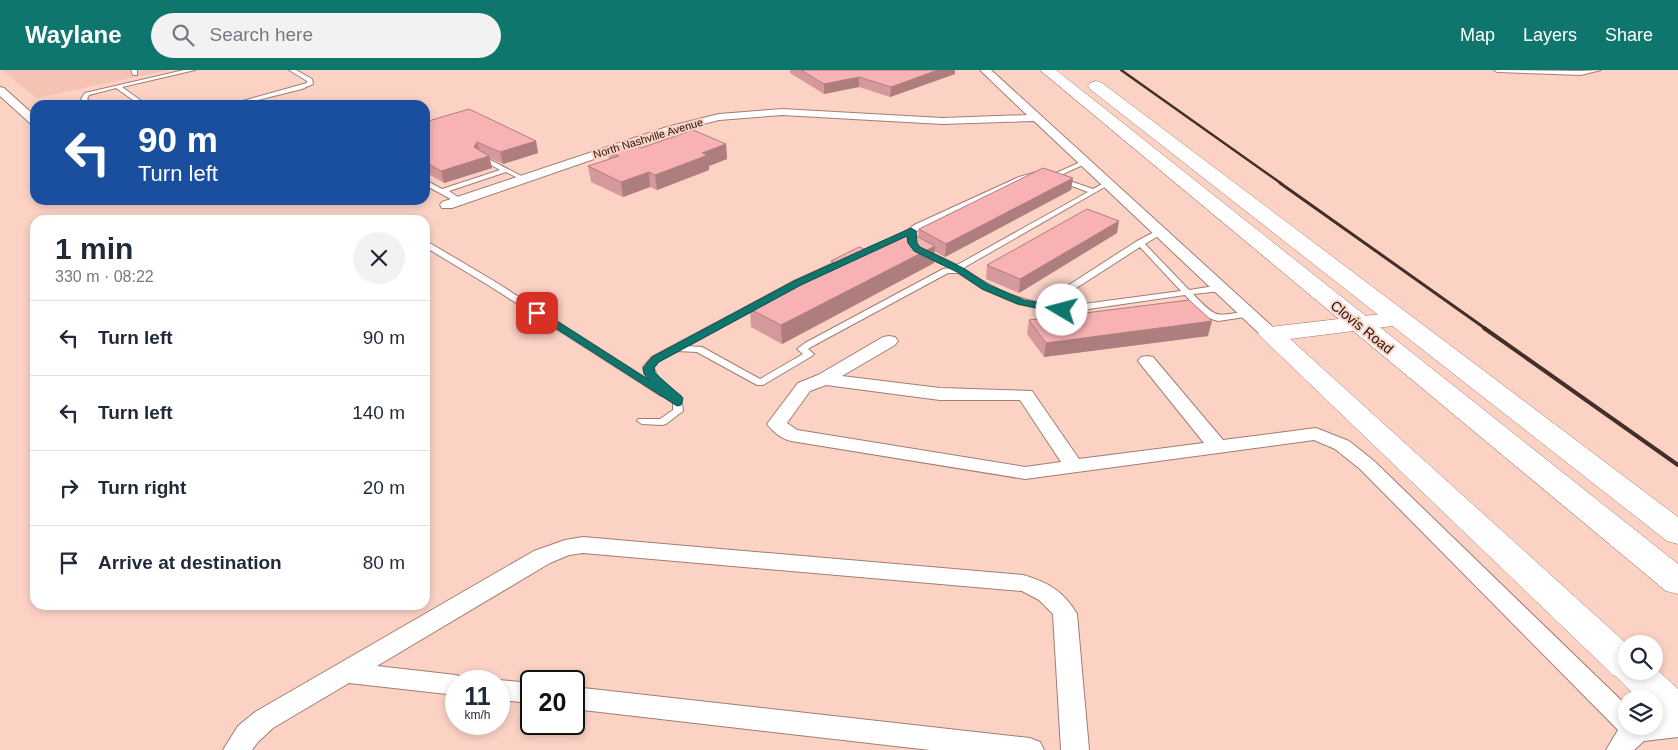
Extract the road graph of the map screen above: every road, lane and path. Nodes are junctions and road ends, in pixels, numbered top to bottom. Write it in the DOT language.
graph roads {
  1 [pos="192,70"];
  2 [pos="292,70"];
  3 [pos="986,70"];
  4 [pos="1047,70"];
  5 [pos="1075,70"];
  6 [pos="1497,70"];
  7 [pos="1598,70"];
  8 [pos="1529,71"];
  9 [pos="117,86"];
  10 [pos="0,90"];
  11 [pos="85,100"];
  12 [pos="137,100"];
  13 [pos="251,100"];
  14 [pos="30,117"];
  15 [pos="1036,118"];
  16 [pos="481,157"];
  17 [pos="1085,162"];
  18 [pos="506,170"];
  19 [pos="1058,174"];
  20 [pos="524,179"];
  21 [pos="1108,183"];
  22 [pos="430,185"];
  23 [pos="1093,191"];
  24 [pos="442,192"];
  25 [pos="453,203"];
  26 [pos="911,231"];
  27 [pos="1160,231"];
  28 [pos="902,235"];
  29 [pos="1140,244"];
  30 [pos="430,247"];
  31 [pos="850,259"];
  32 [pos="960,270"];
  33 [pos="1221,288"];
  34 [pos="1188,293"];
  35 [pos="1040,307"];
  36 [pos="1399,318"];
  37 [pos="1260,324"];
  38 [pos="1359,325"];
  39 [pos="889,341"];
  40 [pos="678,348"];
  41 [pos="1147,361"];
  42 [pos="824,379"];
  43 [pos="677,402"];
  44 [pos="642,421"];
  45 [pos="1218,448"];
  46 [pos="1074,467"];
  47 [pos="1678,533"];
  48 [pos="1678,582"];
  49 [pos="1618,658"];
  50 [pos="345,672"];
  51 [pos="1643,680"];
  52 [pos="445,684"];
  53 [pos="585,699"];
  54 [pos="1678,713"];
  55 [pos="1618,722"];
  56 [pos="1678,726"];
  57 [pos="1663,728"];
  58 [pos="237,750"];
  59 [pos="1030,750"];
  60 [pos="1075,750"];
  1 -- 9 [label="lane"];
  2 -- 13 [label="lane"];
  3 -- 15 [label="street"];
  4 -- 38 [label="main road, Clovis Road"];
  5 -- 36 [label="main road, Clovis Road"];
  6 -- 8 [label="lane"];
  7 -- 8 [label="lane"];
  9 -- 11 [label="lane"];
  9 -- 12 [label="lane"];
  10 -- 14 [label="street"];
  15 -- 17 [label="street"];
  15 -- 20 [label="street, North Nashville Avenue"];
  16 -- 18 [label="lane"];
  17 -- 19 [label="lane"];
  17 -- 21 [label="street"];
  18 -- 20 [label="lane"];
  18 -- 24 [label="lane"];
  19 -- 23 [label="lane"];
  19 -- 26 [label="lane"];
  20 -- 25 [label="street, North Nashville Avenue"];
  21 -- 23 [label="lane"];
  21 -- 27 [label="street"];
  22 -- 24 [label="lane"];
  23 -- 32 [label="lane"];
  24 -- 25 [label="lane"];
  26 -- 28 [label="lane"];
  26 -- 32 [label="lane"];
  27 -- 29 [label="lane"];
  27 -- 33 [label="street"];
  29 -- 34 [label="lane"];
  29 -- 35 [label="lane"];
  30 -- 43 [label="lane"];
  31 -- 40 [label="lane"];
  32 -- 35 [label="lane"];
  32 -- 40 [label="lane"];
  33 -- 34 [label="lane"];
  33 -- 37 [label="street"];
  34 -- 35 [label="lane"];
  34 -- 37 [label="lane"];
  36 -- 38 [label="main road"];
  36 -- 47 [label="main road, Clovis Road"];
  37 -- 38 [label="main road"];
  37 -- 49 [label="main road"];
  38 -- 48 [label="main road, Clovis Road"];
  39 -- 42 [label="street"];
  40 -- 43 [label="lane"];
  41 -- 45 [label="street"];
  42 -- 46 [label="street"];
  42 -- 46 [label="street"];
  43 -- 44 [label="lane"];
  45 -- 46 [label="street"];
  45 -- 55 [label="street"];
  50 -- 52 [label="street"];
  50 -- 58 [label="street"];
  50 -- 60 [label="street"];
  51 -- 54 [label="main road"];
  53 -- 59 [label="street"];
  56 -- 57 [label="street"];
}
